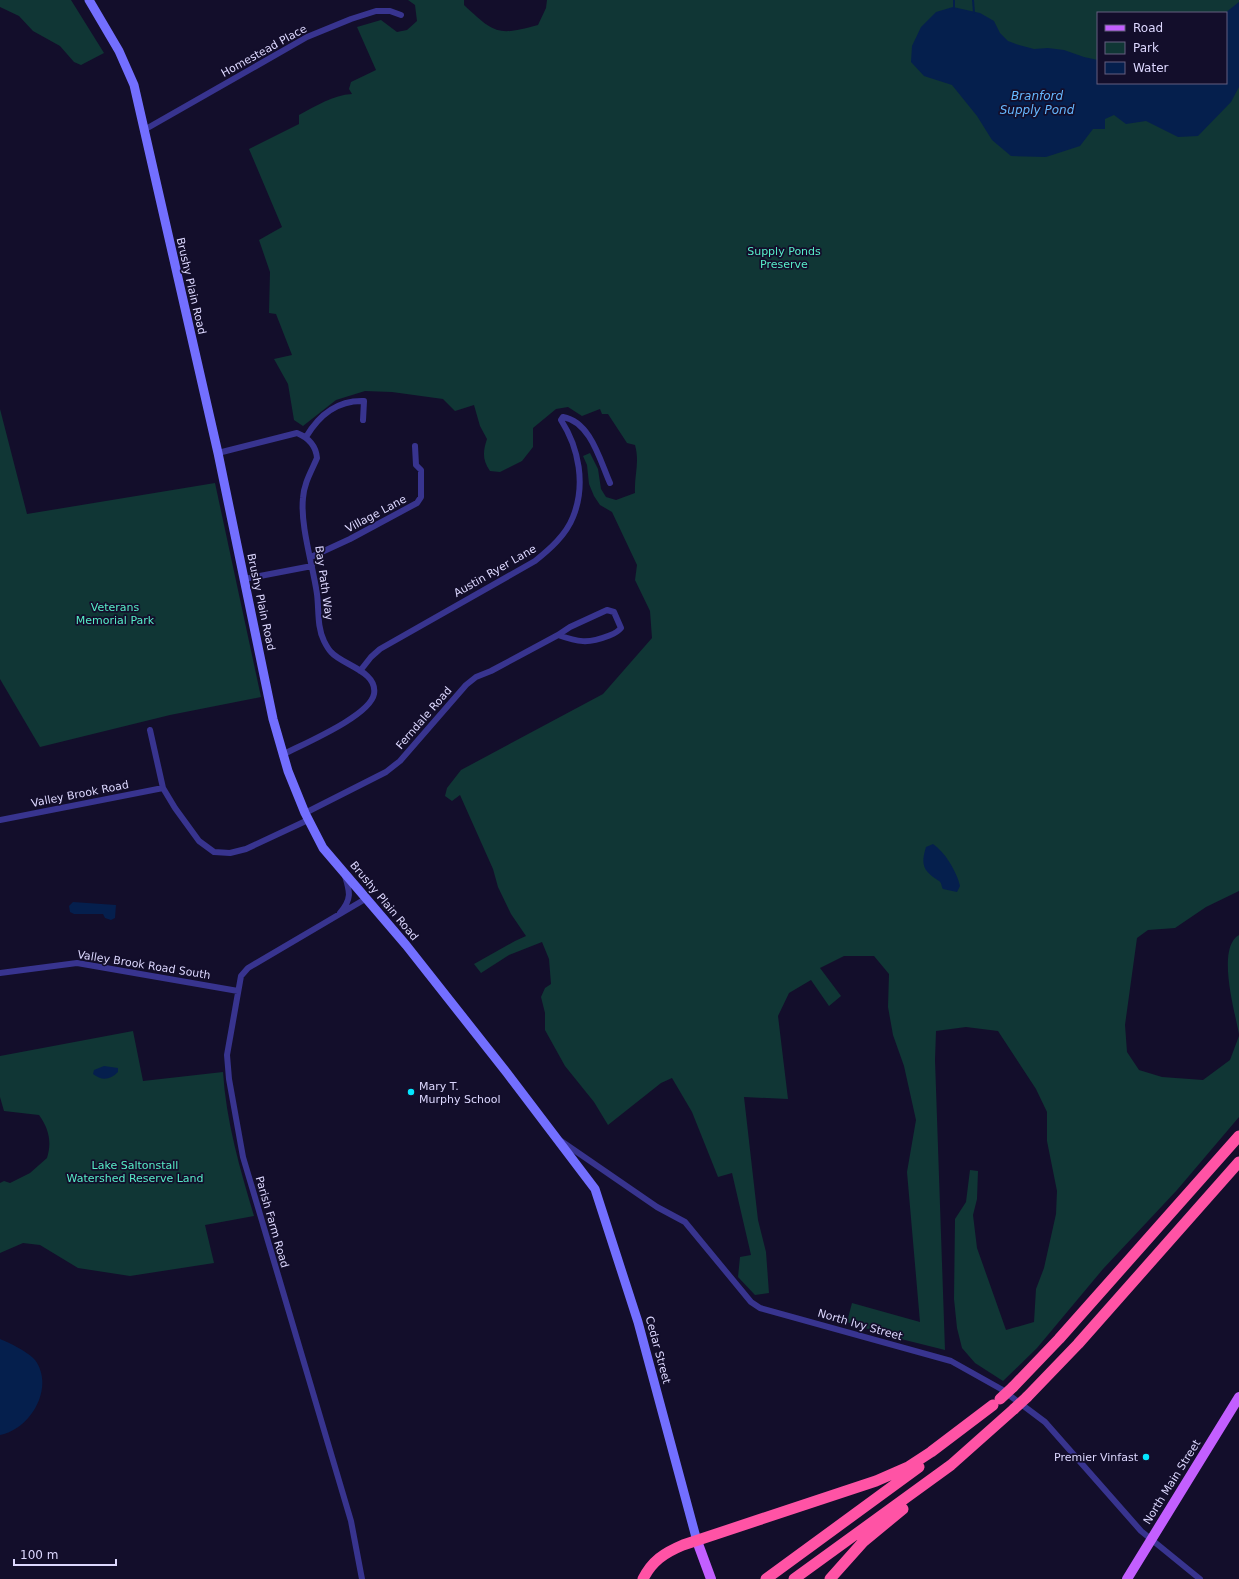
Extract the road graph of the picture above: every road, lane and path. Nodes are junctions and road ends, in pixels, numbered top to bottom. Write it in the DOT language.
graph roads {
  1 [pos="89,0"];
  2 [pos="401,15"];
  3 [pos="144,130"];
  4 [pos="363,420"];
  5 [pos="306,437"];
  6 [pos="415,446"];
  7 [pos="218,453"];
  8 [pos="610,483"];
  9 [pos="311,557"];
  10 [pos="312,566"];
  11 [pos="244,579"];
  12 [pos="558,635"];
  13 [pos="360,671"];
  14 [pos="150,730"];
  15 [pos="282,755"];
  16 [pos="163,788"];
  17 [pos="306,817"];
  18 [pos="0,820"];
  19 [pos="343,871"];
  20 [pos="367,898"];
  21 [pos="338,916"];
  22 [pos="0,973"];
  23 [pos="238,991"];
  24 [pos="1239,1136"];
  25 [pos="557,1138"];
  26 [pos="1239,1162"];
  27 [pos="1239,1397"];
  28 [pos="996,1402"];
  29 [pos="951,1465"];
  30 [pos="1151,1539"];
  31 [pos="697,1541"];
  32 [pos="362,1579"];
  33 [pos="643,1579"];
  34 [pos="711,1579"];
  35 [pos="766,1579"];
  36 [pos="794,1579"];
  37 [pos="830,1579"];
  38 [pos="1127,1579"];
  39 [pos="1200,1579"];
  1 -- 3 [label="main road, Brushy Plain Road"];
  2 -- 3 [label="street, Homestead Place"];
  3 -- 7 [label="main road, Brushy Plain Road"];
  4 -- 5 [label="street"];
  5 -- 7 [label="street"];
  5 -- 9 [label="street, Bay Path Way"];
  6 -- 9 [label="street, Village Lane"];
  7 -- 11 [label="main road, Brushy Plain Road"];
  8 -- 13 [label="street, Austin Ryer Lane"];
  9 -- 10 [label="street, Bay Path Way"];
  10 -- 11 [label="street"];
  10 -- 13 [label="street, Bay Path Way"];
  11 -- 15 [label="main road, Brushy Plain Road"];
  12 -- 12 [label="street, Ferndale Road"];
  12 -- 17 [label="street, Ferndale Road"];
  13 -- 15 [label="street, Bay Path Way"];
  14 -- 16 [label="street, Ferndale Road"];
  15 -- 17 [label="main road, Brushy Plain Road"];
  16 -- 17 [label="street, Ferndale Road"];
  16 -- 18 [label="street, Valley Brook Road"];
  17 -- 19 [label="main road, Brushy Plain Road"];
  19 -- 20 [label="main road, Brushy Plain Road"];
  19 -- 21 [label="street"];
  20 -- 21 [label="street, Parish Farm Road"];
  20 -- 25 [label="main road, Brushy Plain Road"];
  21 -- 23 [label="street, Parish Farm Road"];
  22 -- 23 [label="street, Valley Brook Road South"];
  23 -- 32 [label="street, Parish Farm Road"];
  24 -- 28 [label="highway, bridge"];
  25 -- 30 [label="street, North Ivy Street"];
  25 -- 31 [label="main road, Cedar Street"];
  26 -- 29 [label="highway, bridge"];
  27 -- 30 [label="main road, North Main Street"];
  28 -- 31 [label="highway"];
  28 -- 35 [label="highway"];
  29 -- 36 [label="highway"];
  29 -- 37 [label="highway"];
  30 -- 38 [label="main road, North Main Street"];
  30 -- 39 [label="street, North Ivy Street"];
  31 -- 33 [label="highway"];
  31 -- 34 [label="main road, Cedar Street"];
}
